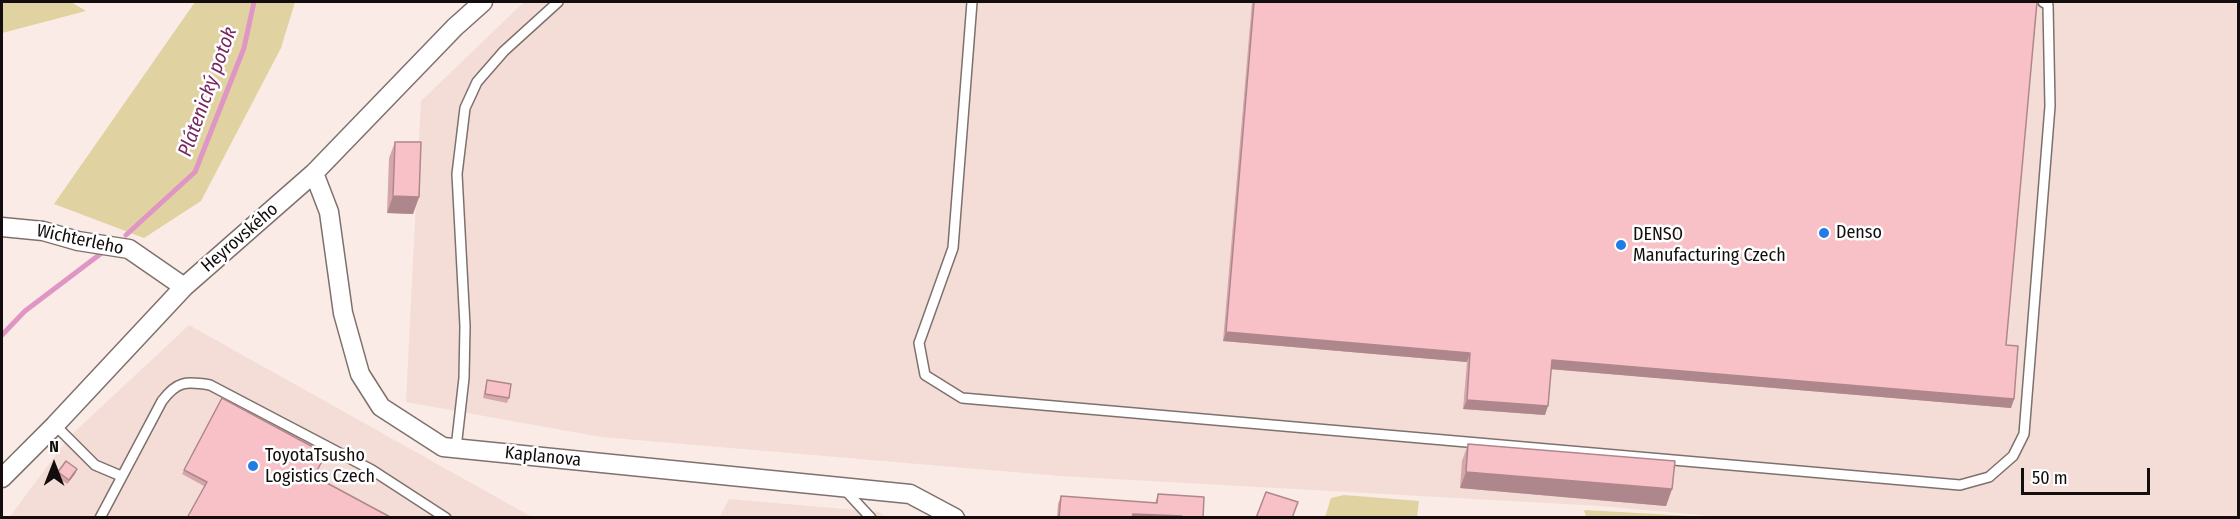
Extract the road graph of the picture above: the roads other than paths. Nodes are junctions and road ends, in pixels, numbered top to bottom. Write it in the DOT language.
graph roads {
  1 [pos="483,2"];
  2 [pos="558,2"];
  3 [pos="972,2"];
  4 [pos="2043,2"];
  5 [pos="314,173"];
  6 [pos="2,227"];
  7 [pos="184,287"];
  8 [pos="55,425"];
  9 [pos="456,448"];
  10 [pos="121,476"];
  11 [pos="2,478"];
  12 [pos="843,487"];
  13 [pos="100,518"];
  14 [pos="446,518"];
  15 [pos="871,518"];
  16 [pos="955,518"];
  1 -- 5 [label="street, Heyrovského"];
  2 -- 9 [label="lane"];
  3 -- 4 [label="lane"];
  5 -- 7 [label="street, Heyrovského"];
  5 -- 9 [label="street, Kaplanova"];
  6 -- 7 [label="street, Wichterleho"];
  7 -- 8 [label="street, Heyrovského"];
  8 -- 10 [label="lane"];
  8 -- 11 [label="street, Heyrovského"];
  9 -- 12 [label="street, Kaplanova"];
  10 -- 13 [label="lane"];
  10 -- 14 [label="lane"];
  12 -- 15 [label="lane"];
  12 -- 16 [label="street, Kaplanova"];
}
